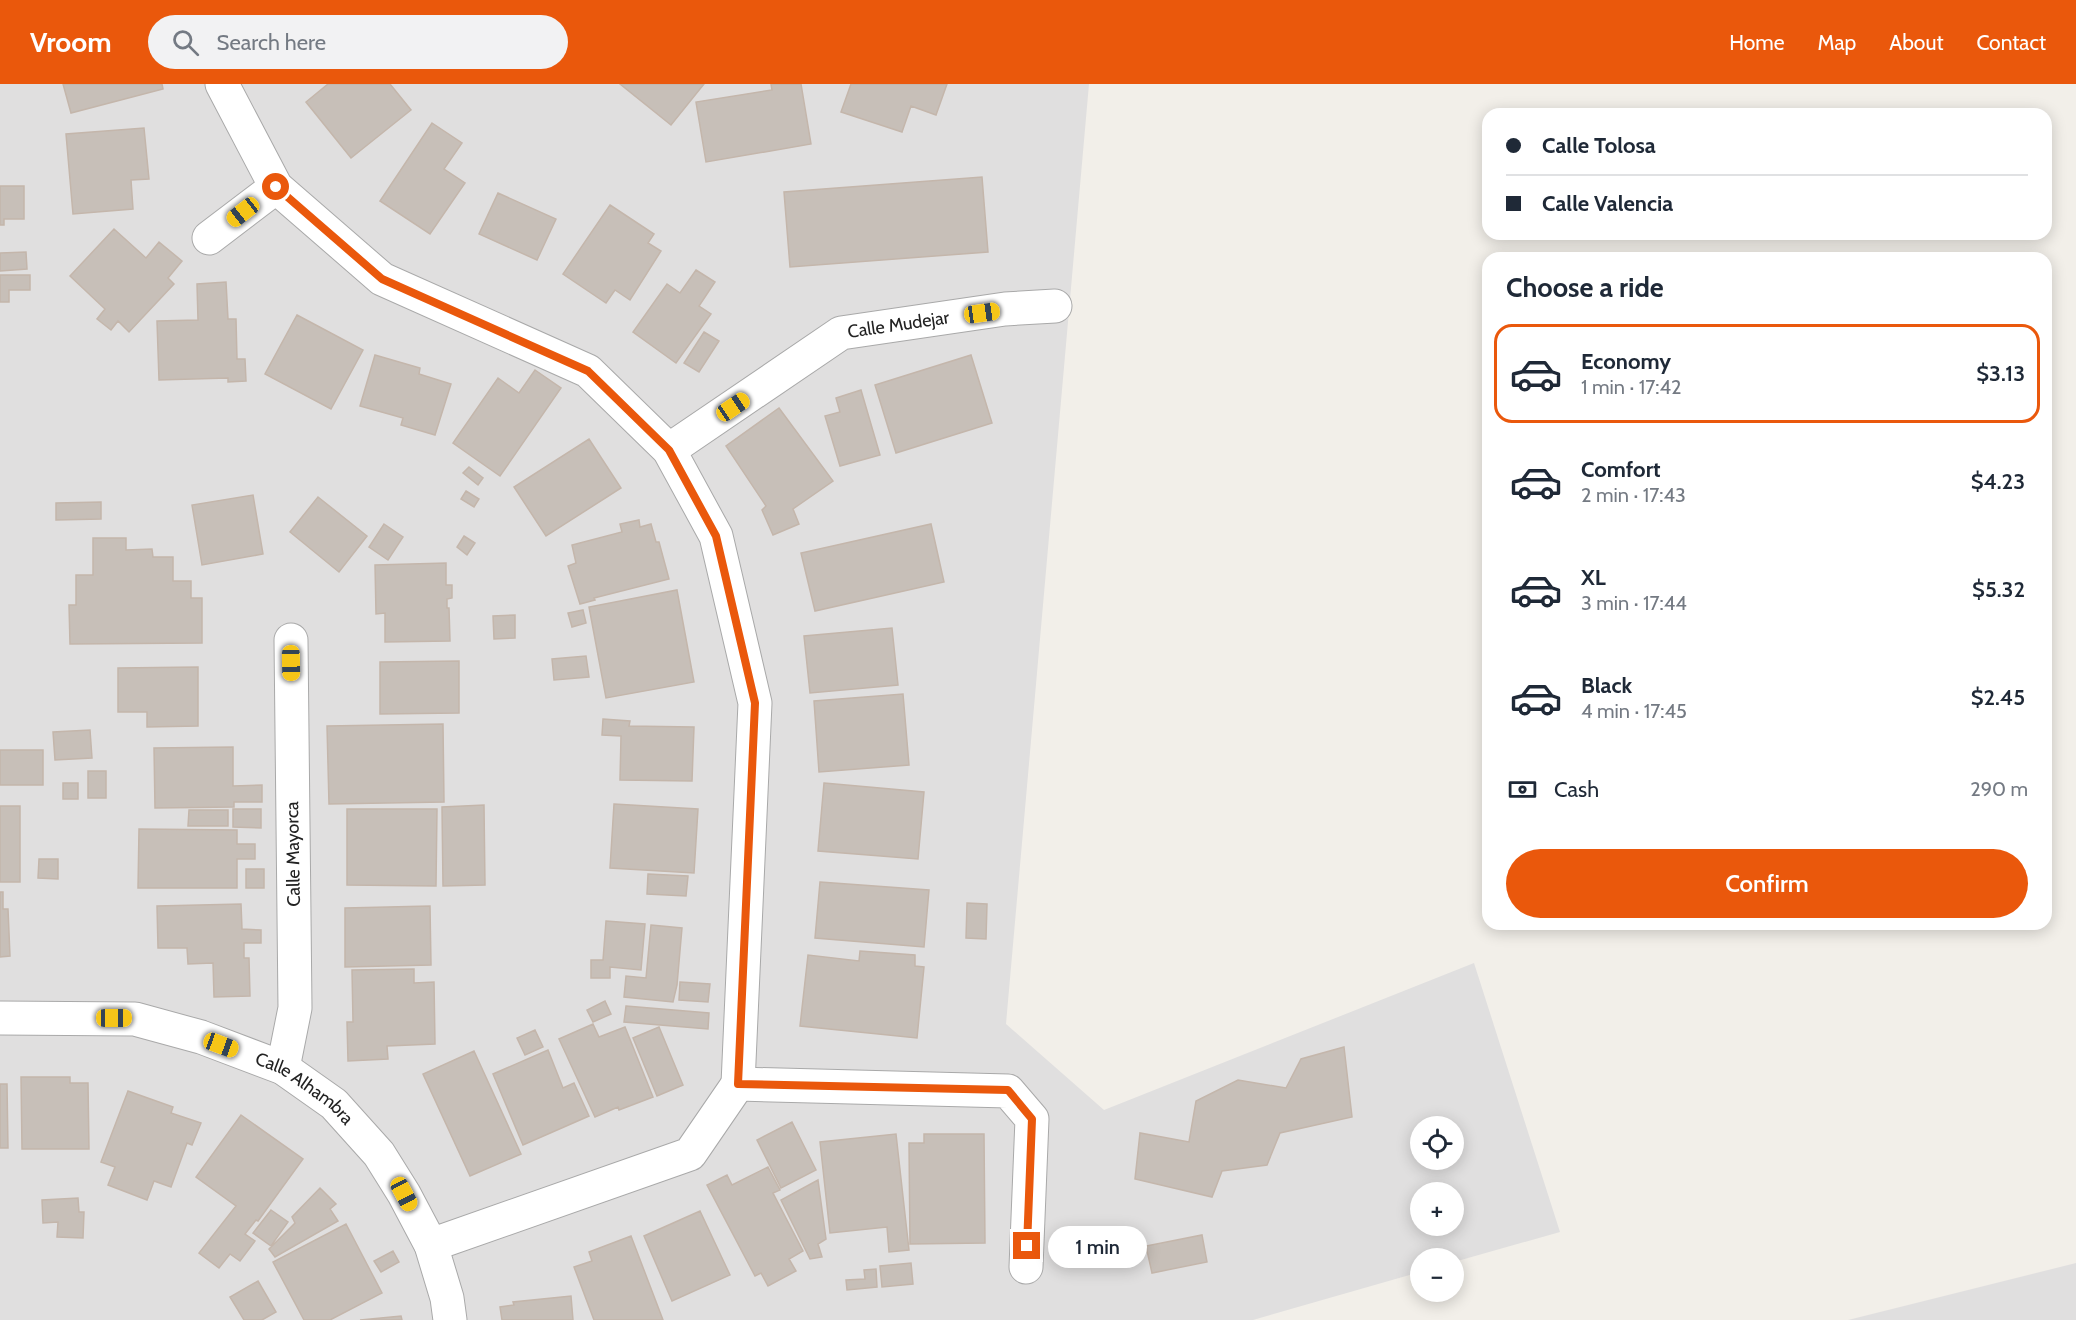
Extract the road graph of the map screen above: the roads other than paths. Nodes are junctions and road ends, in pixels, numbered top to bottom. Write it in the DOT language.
graph roads {
  1 [pos="222,84"];
  2 [pos="276,187"];
  3 [pos="209,238"];
  4 [pos="1055,306"];
  5 [pos="669,450"];
  6 [pos="291,640"];
  7 [pos="0,1018"];
  8 [pos="283,1068"];
  9 [pos="738,1084"];
  10 [pos="431,1245"];
  11 [pos="1026,1267"];
  12 [pos="450,1320"];
  1 -- 2 [label="street"];
  2 -- 3 [label="street"];
  2 -- 5 [label="street"];
  4 -- 5 [label="street, Calle Mudejar"];
  5 -- 9 [label="street"];
  6 -- 8 [label="street, Calle Mayorca"];
  7 -- 8 [label="street, Calle Alhambra"];
  8 -- 10 [label="street, Calle Alhambra"];
  9 -- 10 [label="street"];
  9 -- 11 [label="street"];
  10 -- 12 [label="street, Calle Alhambra"];
}
